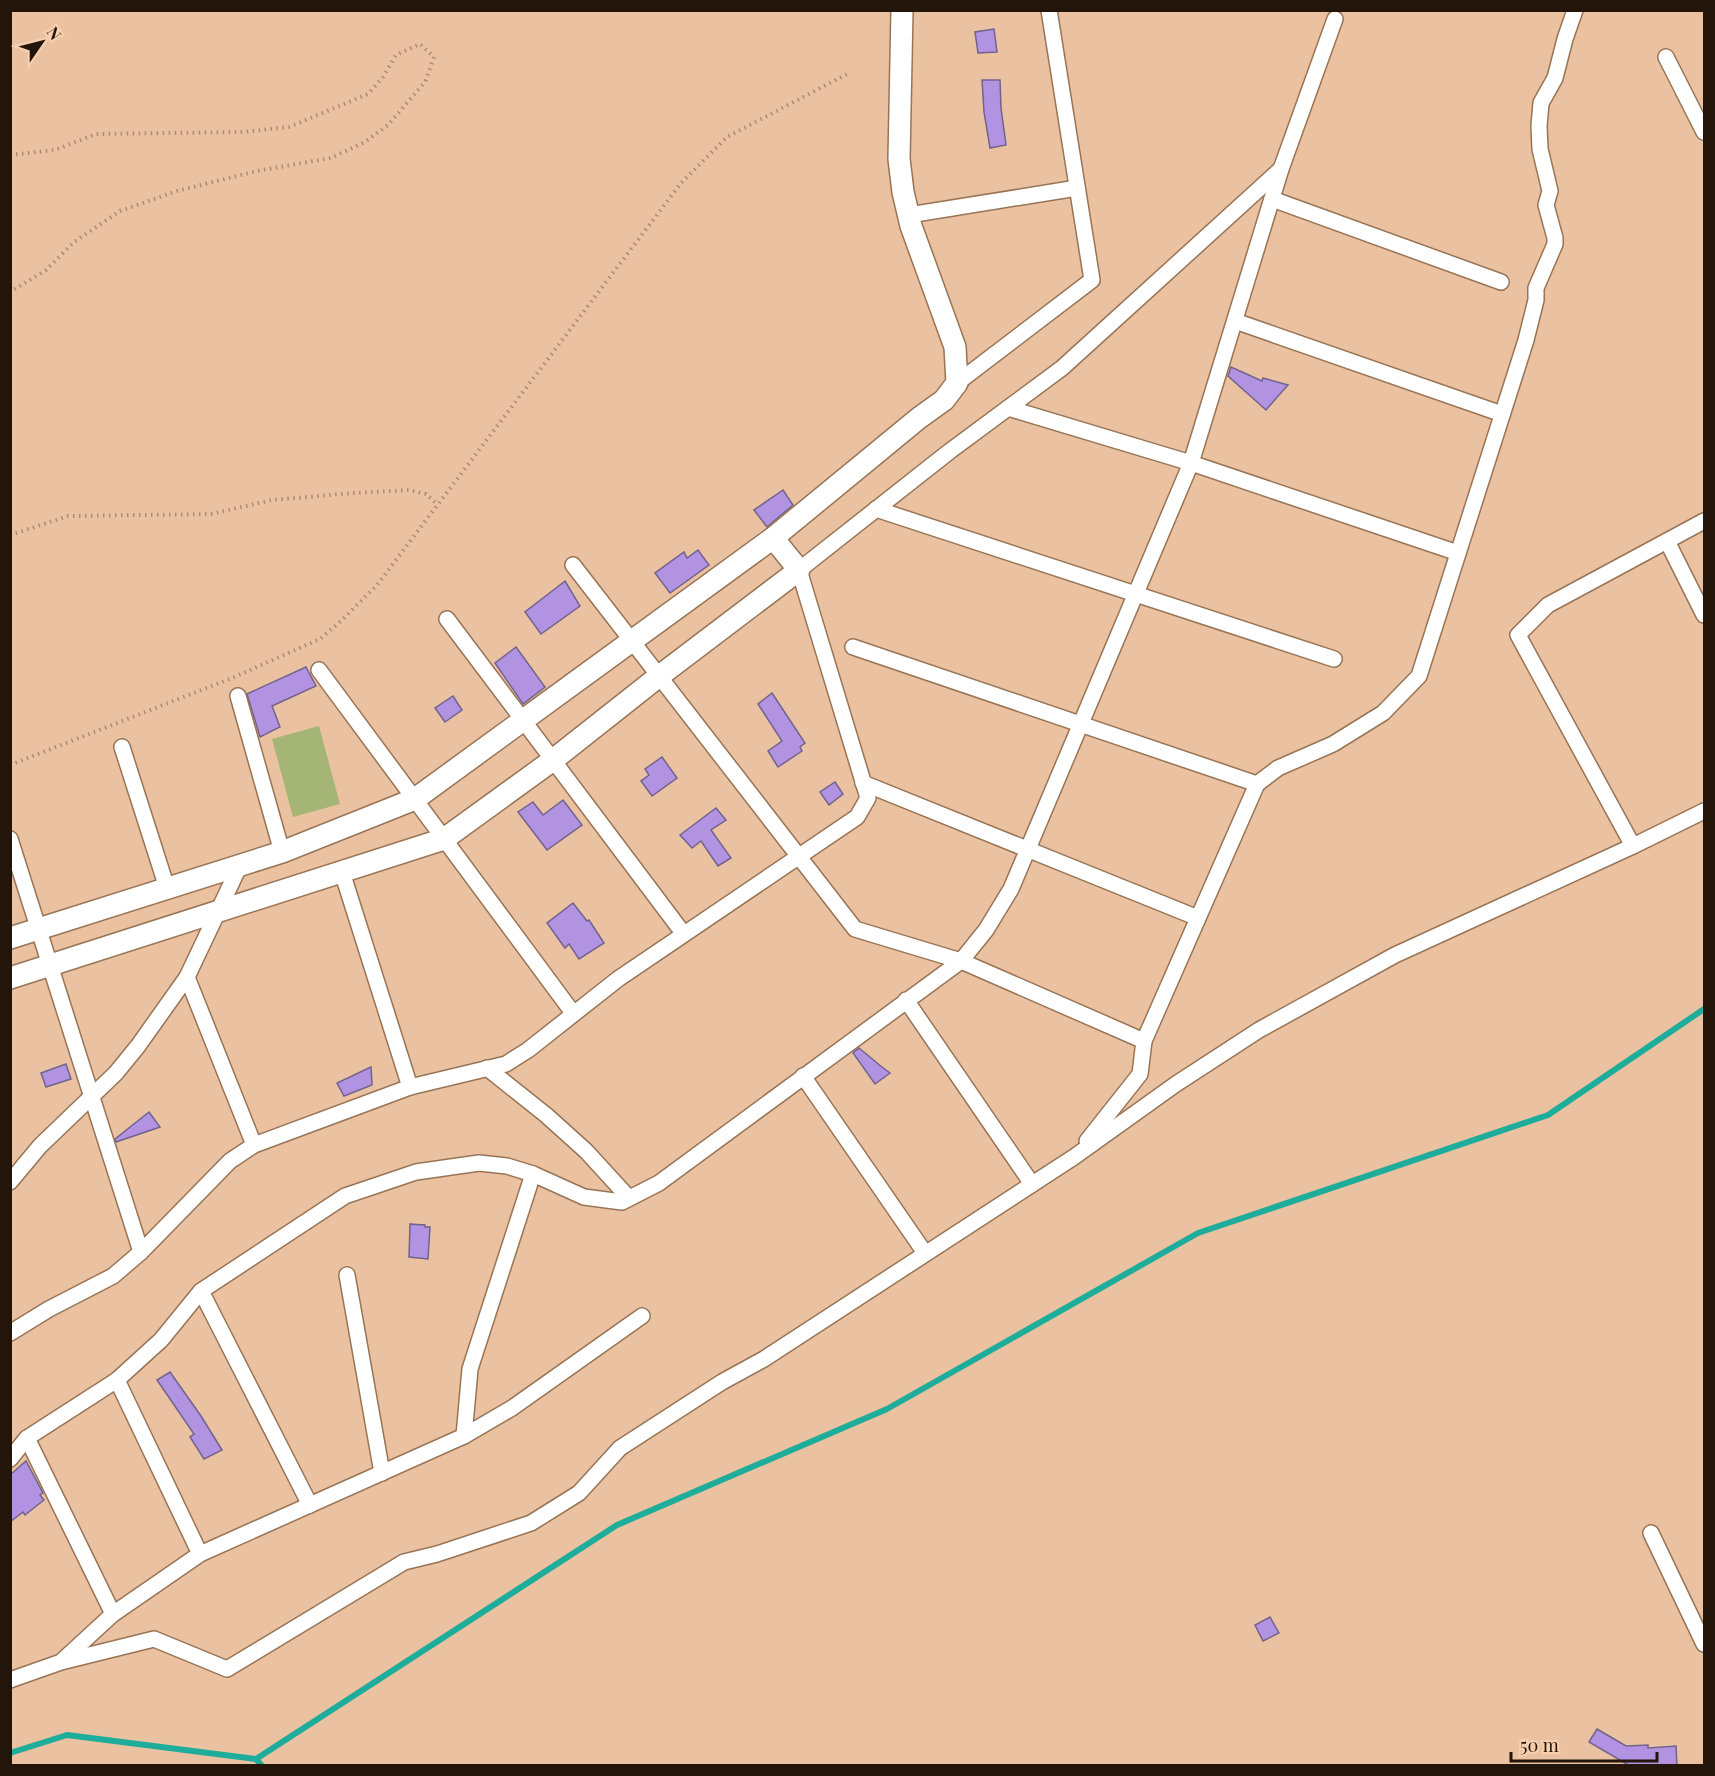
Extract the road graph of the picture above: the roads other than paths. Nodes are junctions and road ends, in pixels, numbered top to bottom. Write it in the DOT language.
graph roads {
  1 [pos="902,10"];
  2 [pos="1049,10"];
  3 [pos="1575,10"];
  4 [pos="1335,19"];
  5 [pos="1666,57"];
  6 [pos="1704,132"];
  7 [pos="1281,169"];
  8 [pos="1077,188"];
  9 [pos="1272,199"];
  10 [pos="909,215"];
  11 [pos="1502,282"];
  12 [pos="1235,321"];
  13 [pos="957,383"];
  14 [pos="1008,408"];
  15 [pos="1502,414"];
  16 [pos="1191,463"];
  17 [pos="876,509"];
  18 [pos="1704,521"];
  19 [pos="773,538"];
  20 [pos="1667,541"];
  21 [pos="1458,553"];
  22 [pos="573,565"];
  23 [pos="799,570"];
  24 [pos="1136,594"];
  25 [pos="1704,615"];
  26 [pos="447,619"];
  27 [pos="632,641"];
  28 [pos="853,647"];
  29 [pos="1334,659"];
  30 [pos="319,670"];
  31 [pos="658,677"];
  32 [pos="238,696"];
  33 [pos="523,720"];
  34 [pos="1081,724"];
  35 [pos="122,747"];
  36 [pos="553,760"];
  37 [pos="863,783"];
  38 [pos="1257,784"];
  39 [pos="415,799"];
  40 [pos="1704,811"];
  41 [pos="10,839"];
  42 [pos="444,839"];
  43 [pos="1633,846"];
  44 [pos="1028,850"];
  45 [pos="282,852"];
  46 [pos="799,858"];
  47 [pos="240,865"];
  48 [pos="342,872"];
  49 [pos="168,888"];
  50 [pos="220,911"];
  51 [pos="1197,918"];
  52 [pos="39,929"];
  53 [pos="683,933"];
  54 [pos="10,938"];
  55 [pos="961,961"];
  56 [pos="50,965"];
  57 [pos="187,977"];
  58 [pos="10,978"];
  59 [pos="906,1000"];
  60 [pos="573,1013"];
  61 [pos="1144,1041"];
  62 [pos="487,1068"];
  63 [pos="803,1076"];
  64 [pos="410,1088"];
  65 [pos="92,1095"];
  66 [pos="254,1145"];
  67 [pos="1074,1157"];
  68 [pos="533,1174"];
  69 [pos="10,1182"];
  70 [pos="1032,1184"];
  71 [pos="629,1198"];
  72 [pos="141,1252"];
  73 [pos="925,1253"];
  74 [pos="347,1275"];
  75 [pos="201,1291"];
  76 [pos="642,1316"];
  77 [pos="10,1333"];
  78 [pos="117,1380"];
  79 [pos="464,1436"];
  80 [pos="27,1438"];
  81 [pos="10,1459"];
  82 [pos="382,1473"];
  83 [pos="310,1505"];
  84 [pos="1651,1533"];
  85 [pos="200,1554"];
  86 [pos="113,1614"];
  87 [pos="1704,1644"];
  88 [pos="61,1662"];
  89 [pos="10,1680"];
  1 -- 10 [label="street"];
  2 -- 8 [label="street"];
  3 -- 15 [label="street"];
  4 -- 7 [label="street"];
  5 -- 6 [label="street"];
  7 -- 9 [label="street"];
  7 -- 14 [label="street"];
  8 -- 10 [label="street"];
  8 -- 13 [label="street"];
  9 -- 11 [label="street"];
  9 -- 12 [label="street"];
  10 -- 13 [label="street"];
  12 -- 15 [label="street"];
  12 -- 16 [label="street"];
  13 -- 19 [label="street"];
  14 -- 16 [label="street"];
  14 -- 17 [label="street"];
  15 -- 21 [label="street"];
  16 -- 21 [label="street"];
  16 -- 24 [label="street"];
  17 -- 23 [label="street"];
  17 -- 24 [label="street"];
  18 -- 20 [label="street"];
  19 -- 23 [label="street"];
  19 -- 27 [label="street"];
  20 -- 25 [label="street"];
  20 -- 43 [label="street"];
  21 -- 38 [label="street"];
  22 -- 27 [label="street"];
  23 -- 31 [label="street"];
  23 -- 37 [label="street"];
  24 -- 29 [label="street"];
  24 -- 34 [label="street"];
  26 -- 33 [label="street"];
  27 -- 31 [label="street"];
  27 -- 33 [label="street"];
  28 -- 34 [label="street"];
  30 -- 39 [label="street"];
  31 -- 36 [label="street"];
  31 -- 46 [label="street"];
  32 -- 45 [label="street"];
  33 -- 36 [label="street"];
  33 -- 39 [label="street"];
  34 -- 38 [label="street"];
  34 -- 44 [label="street"];
  35 -- 49 [label="street"];
  36 -- 42 [label="street"];
  36 -- 53 [label="street"];
  37 -- 44 [label="street"];
  37 -- 46 [label="street"];
  38 -- 51 [label="street"];
  39 -- 42 [label="street"];
  39 -- 45 [label="street"];
  40 -- 43 [label="street"];
  41 -- 52 [label="street"];
  42 -- 48 [label="street"];
  42 -- 60 [label="street"];
  43 -- 67 [label="street"];
  44 -- 51 [label="street"];
  44 -- 55 [label="street"];
  45 -- 47 [label="street"];
  46 -- 53 [label="street"];
  46 -- 55 [label="street"];
  47 -- 49 [label="street"];
  47 -- 50 [label="street"];
  48 -- 50 [label="street"];
  48 -- 64 [label="street"];
  49 -- 52 [label="street"];
  50 -- 56 [label="street"];
  50 -- 57 [label="street"];
  51 -- 61 [label="street"];
  52 -- 54 [label="street"];
  52 -- 56 [label="street"];
  53 -- 60 [label="street"];
  55 -- 59 [label="street"];
  55 -- 61 [label="street"];
  56 -- 58 [label="street"];
  56 -- 65 [label="street"];
  57 -- 65 [label="street"];
  57 -- 66 [label="street"];
  59 -- 63 [label="street"];
  59 -- 70 [label="street"];
  60 -- 62 [label="street"];
  61 -- 67 [label="street"];
  62 -- 64 [label="street"];
  62 -- 71 [label="street"];
  63 -- 71 [label="street"];
  63 -- 73 [label="street"];
  64 -- 66 [label="street"];
  65 -- 69 [label="street"];
  65 -- 72 [label="street"];
  66 -- 72 [label="street"];
  67 -- 70 [label="street"];
  68 -- 71 [label="street"];
  68 -- 75 [label="street"];
  68 -- 79 [label="street"];
  70 -- 73 [label="street"];
  72 -- 77 [label="street"];
  73 -- 88 [label="street"];
  74 -- 82 [label="street"];
  75 -- 78 [label="street"];
  75 -- 83 [label="street"];
  76 -- 79 [label="street"];
  78 -- 80 [label="street"];
  78 -- 85 [label="street"];
  79 -- 82 [label="street"];
  80 -- 81 [label="street"];
  80 -- 86 [label="street"];
  82 -- 83 [label="street"];
  83 -- 85 [label="street"];
  84 -- 87 [label="street"];
  85 -- 86 [label="street"];
  86 -- 88 [label="street"];
  88 -- 89 [label="street"];
}
